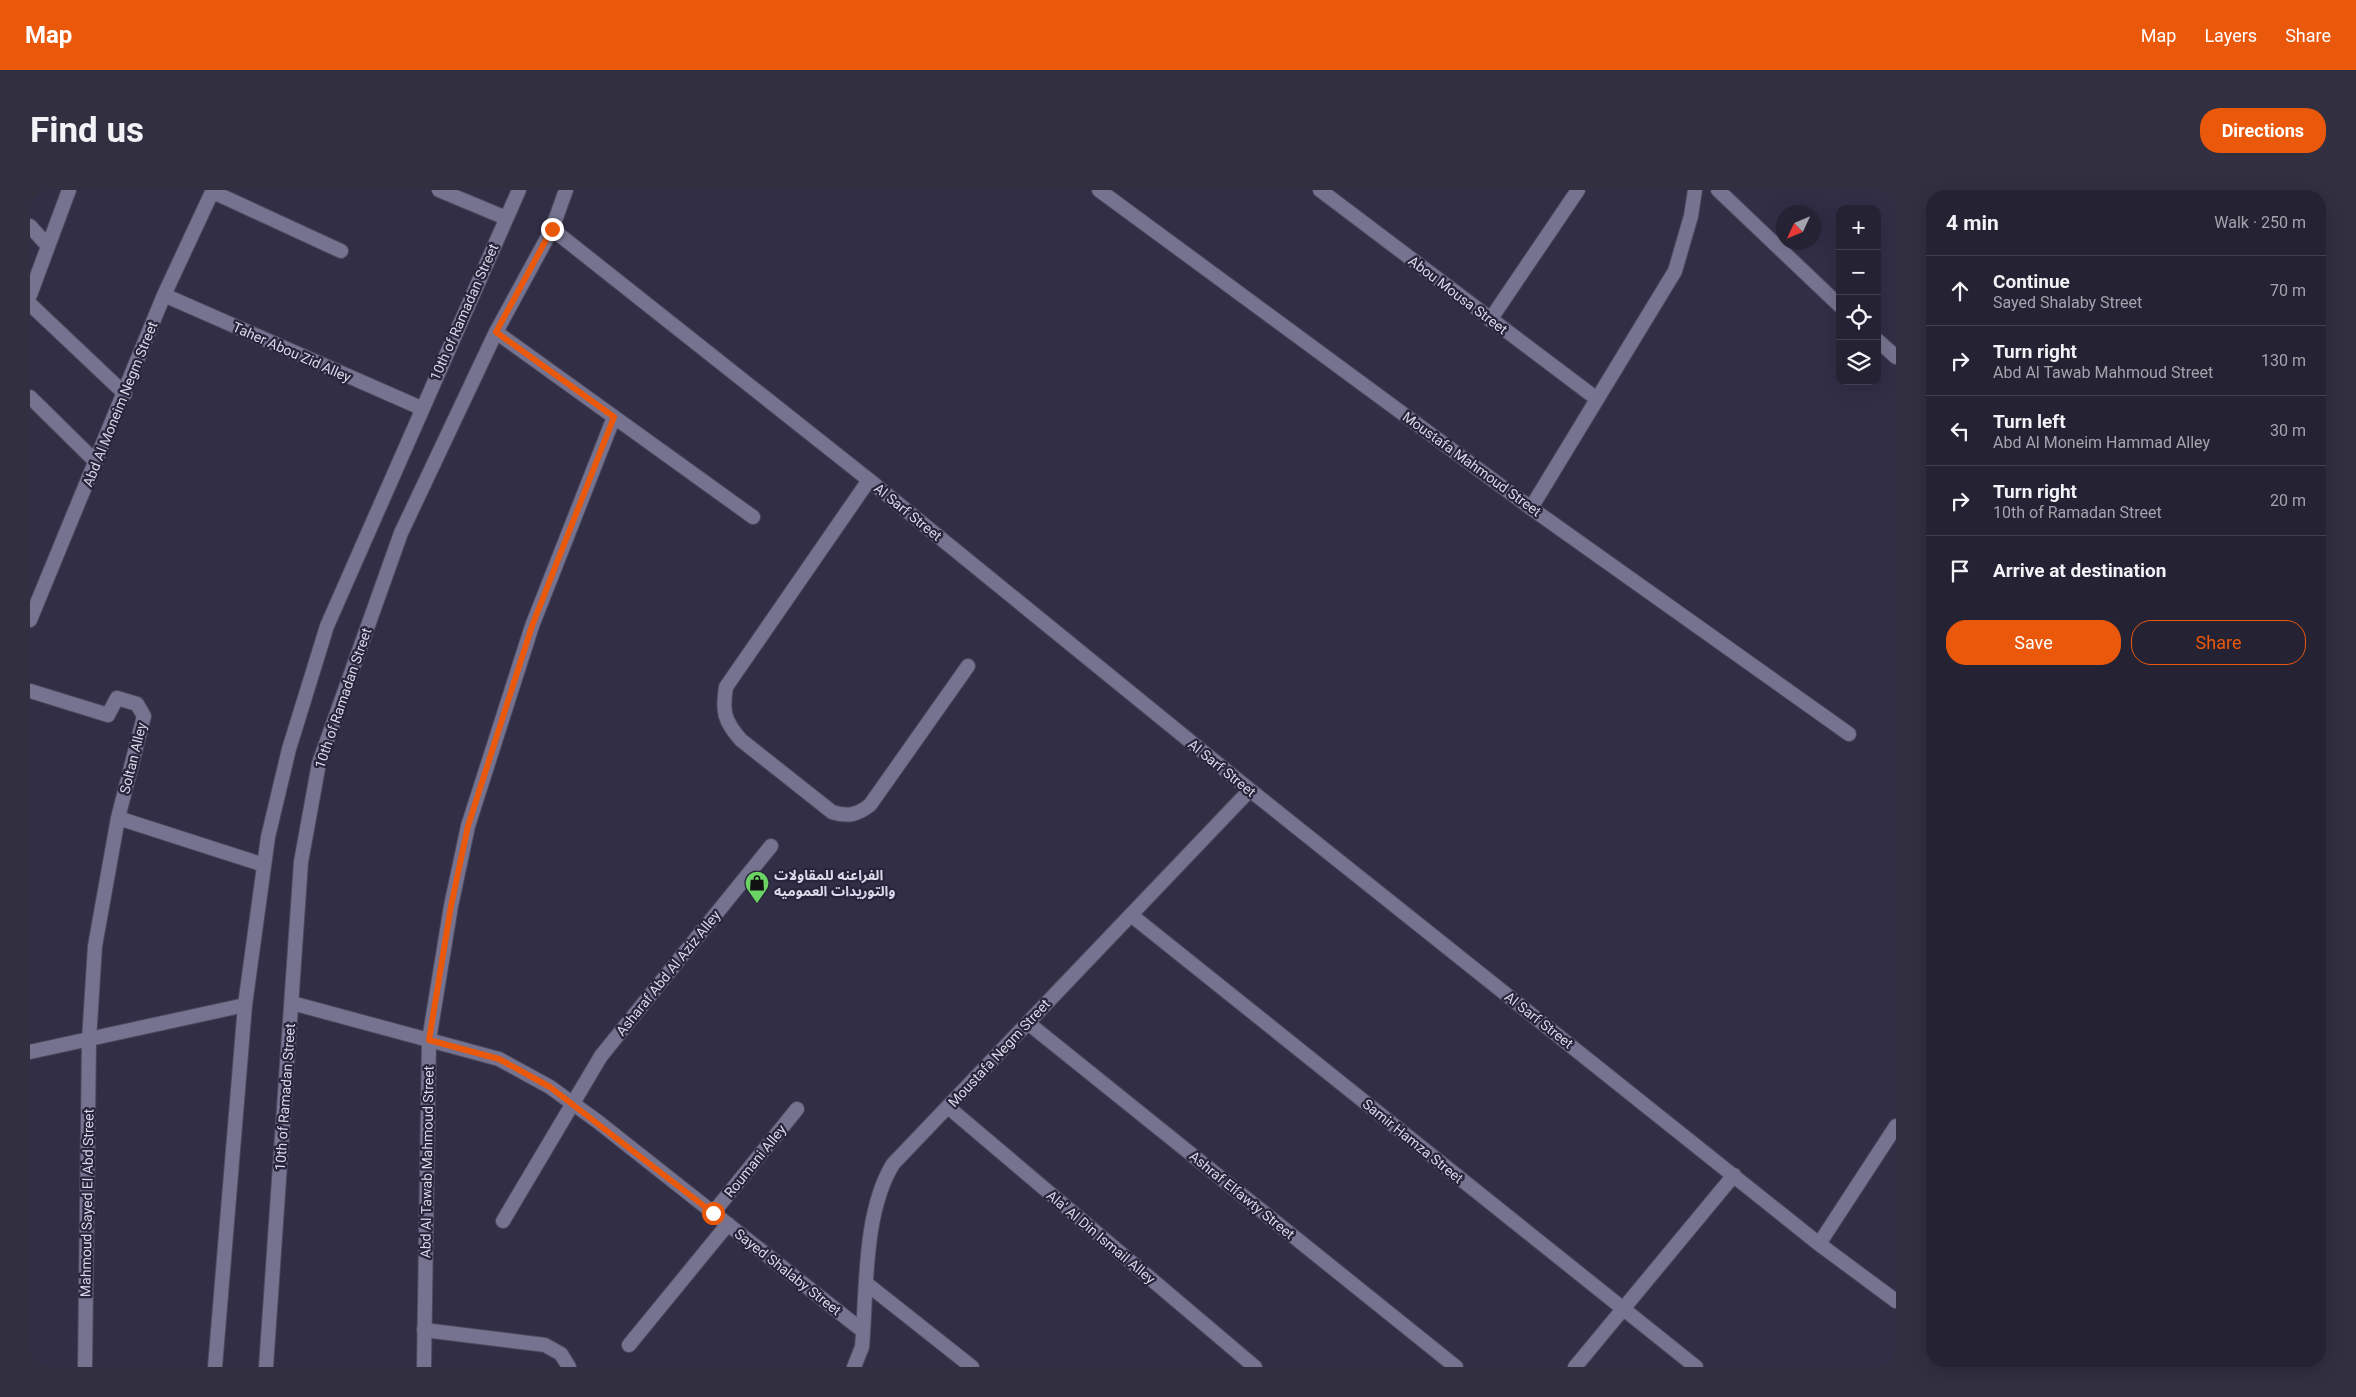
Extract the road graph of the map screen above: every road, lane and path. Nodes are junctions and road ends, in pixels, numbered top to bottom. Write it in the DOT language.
graph roads {
  1 [pos="70,190"];
  2 [pos="439,190"];
  3 [pos="519,190"];
  4 [pos="566,190"];
  5 [pos="1099,190"];
  6 [pos="1320,190"];
  7 [pos="1578,190"];
  8 [pos="1695,190"];
  9 [pos="1718,190"];
  10 [pos="213,191"];
  11 [pos="506,218"];
  12 [pos="30,226"];
  13 [pos="552,229"];
  14 [pos="47,245"];
  15 [pos="341,250"];
  16 [pos="30,295"];
  17 [pos="164,295"];
  18 [pos="1836,302"];
  19 [pos="30,304"];
  20 [pos="1490,320"];
  21 [pos="496,332"];
  22 [pos="1881,344"];
  23 [pos="1896,357"];
  24 [pos="125,394"];
  25 [pos="30,397"];
  26 [pos="1597,399"];
  27 [pos="421,408"];
  28 [pos="614,417"];
  29 [pos="96,462"];
  30 [pos="869,480"];
  31 [pos="1531,508"];
  32 [pos="753,516"];
  33 [pos="30,620"];
  34 [pos="968,666"];
  35 [pos="30,691"];
  36 [pos="1849,734"];
  37 [pos="1250,790"];
  38 [pos="118,818"];
  39 [pos="771,846"];
  40 [pos="264,865"];
  41 [pos="1131,915"];
  42 [pos="292,1003"];
  43 [pos="245,1005"];
  44 [pos="1028,1023"];
  45 [pos="89,1040"];
  46 [pos="429,1040"];
  47 [pos="30,1052"];
  48 [pos="571,1104"];
  49 [pos="948,1107"];
  50 [pos="797,1109"];
  51 [pos="1896,1126"];
  52 [pos="1734,1175"];
  53 [pos="713,1213"];
  54 [pos="503,1221"];
  55 [pos="728,1224"];
  56 [pos="1819,1244"];
  57 [pos="867,1284"];
  58 [pos="1896,1301"];
  59 [pos="1623,1309"];
  60 [pos="424,1330"];
  61 [pos="863,1331"];
  62 [pos="629,1345"];
  63 [pos="85,1367"];
  64 [pos="214,1367"];
  65 [pos="266,1367"];
  66 [pos="424,1367"];
  67 [pos="569,1367"];
  68 [pos="854,1367"];
  69 [pos="972,1367"];
  70 [pos="1255,1367"];
  71 [pos="1456,1367"];
  72 [pos="1575,1367"];
  73 [pos="1696,1367"];
  1 -- 14 [label="street"];
  2 -- 11 [label="street"];
  3 -- 11 [label="street, 10th of Ramadan Street"];
  4 -- 13 [label="street, 10th of Ramadan Street"];
  5 -- 31 [label="street, Moustafa Mahmoud Street"];
  6 -- 20 [label="street, Abou Mousa Street"];
  7 -- 20 [label="street"];
  8 -- 26 [label="street"];
  9 -- 18 [label="street"];
  10 -- 15 [label="street"];
  10 -- 17 [label="street, Abd Al Moneim Negm Street"];
  11 -- 27 [label="street, 10th of Ramadan Street"];
  12 -- 14 [label="street"];
  13 -- 21 [label="street, 10th of Ramadan Street"];
  13 -- 30 [label="street, Al Sarf Street"];
  14 -- 16 [label="street"];
  17 -- 24 [label="street, Abd Al Moneim Negm Street"];
  17 -- 27 [label="street, Taher Abou Zid Alley"];
  19 -- 24 [label="street"];
  20 -- 26 [label="street, Abou Mousa Street"];
  21 -- 28 [label="street"];
  21 -- 42 [label="street, 10th of Ramadan Street"];
  22 -- 23 [label="street"];
  24 -- 29 [label="street, Abd Al Moneim Negm Street"];
  25 -- 29 [label="street"];
  26 -- 31 [label="street"];
  27 -- 40 [label="street, 10th of Ramadan Street"];
  28 -- 32 [label="street"];
  28 -- 46 [label="street, Abd Al Tawab Mahmoud Street"];
  29 -- 33 [label="street, Abd Al Moneim Negm Street"];
  30 -- 34 [label="street"];
  30 -- 37 [label="street, Al Sarf Street"];
  31 -- 36 [label="street, Moustafa Mahmoud Street"];
  35 -- 38 [label="street, Soltan Alley"];
  37 -- 41 [label="street, Moustafa Negm Street"];
  37 -- 52 [label="street, Al Sarf Street"];
  38 -- 40 [label="street"];
  38 -- 45 [label="street, Soltan Alley"];
  39 -- 48 [label="street, Asharaf Abd Al Aziz Alley"];
  40 -- 43 [label="street, 10th of Ramadan Street"];
  41 -- 44 [label="street, Moustafa Negm Street"];
  41 -- 59 [label="street, Samir Hamza Street"];
  42 -- 46 [label="street, Sayed Shalaby Street"];
  42 -- 65 [label="street, 10th of Ramadan Street"];
  43 -- 45 [label="street"];
  43 -- 64 [label="street, 10th of Ramadan Street"];
  44 -- 49 [label="street, Moustafa Negm Street"];
  44 -- 71 [label="street, Ashraf Elfawty Street"];
  45 -- 47 [label="street"];
  45 -- 63 [label="street, Mahmoud Sayed El Abd Street"];
  46 -- 48 [label="street, Sayed Shalaby Street"];
  46 -- 60 [label="street, Abd Al Tawab Mahmoud Street"];
  48 -- 53 [label="street, Sayed Shalaby Street"];
  48 -- 54 [label="street, Asharaf Abd Al Aziz Alley"];
  49 -- 57 [label="street, Moustafa Negm Street"];
  49 -- 70 [label="street, Ala' Al Din Ismail Alley"];
  50 -- 53 [label="street, Roumani Alley"];
  51 -- 56 [label="street"];
  52 -- 56 [label="street, Al Sarf Street"];
  52 -- 59 [label="street"];
  53 -- 55 [label="street, Sayed Shalaby Street"];
  55 -- 61 [label="street, Sayed Shalaby Street"];
  55 -- 62 [label="street"];
  56 -- 58 [label="street, Al Sarf Street"];
  57 -- 61 [label="street, Moustafa Negm Street"];
  57 -- 69 [label="street"];
  59 -- 72 [label="street"];
  59 -- 73 [label="street, Samir Hamza Street"];
  60 -- 66 [label="street, Abd Al Tawab Mahmoud Street"];
  60 -- 67 [label="street"];
  61 -- 68 [label="street, Moustafa Negm Street"];
}
